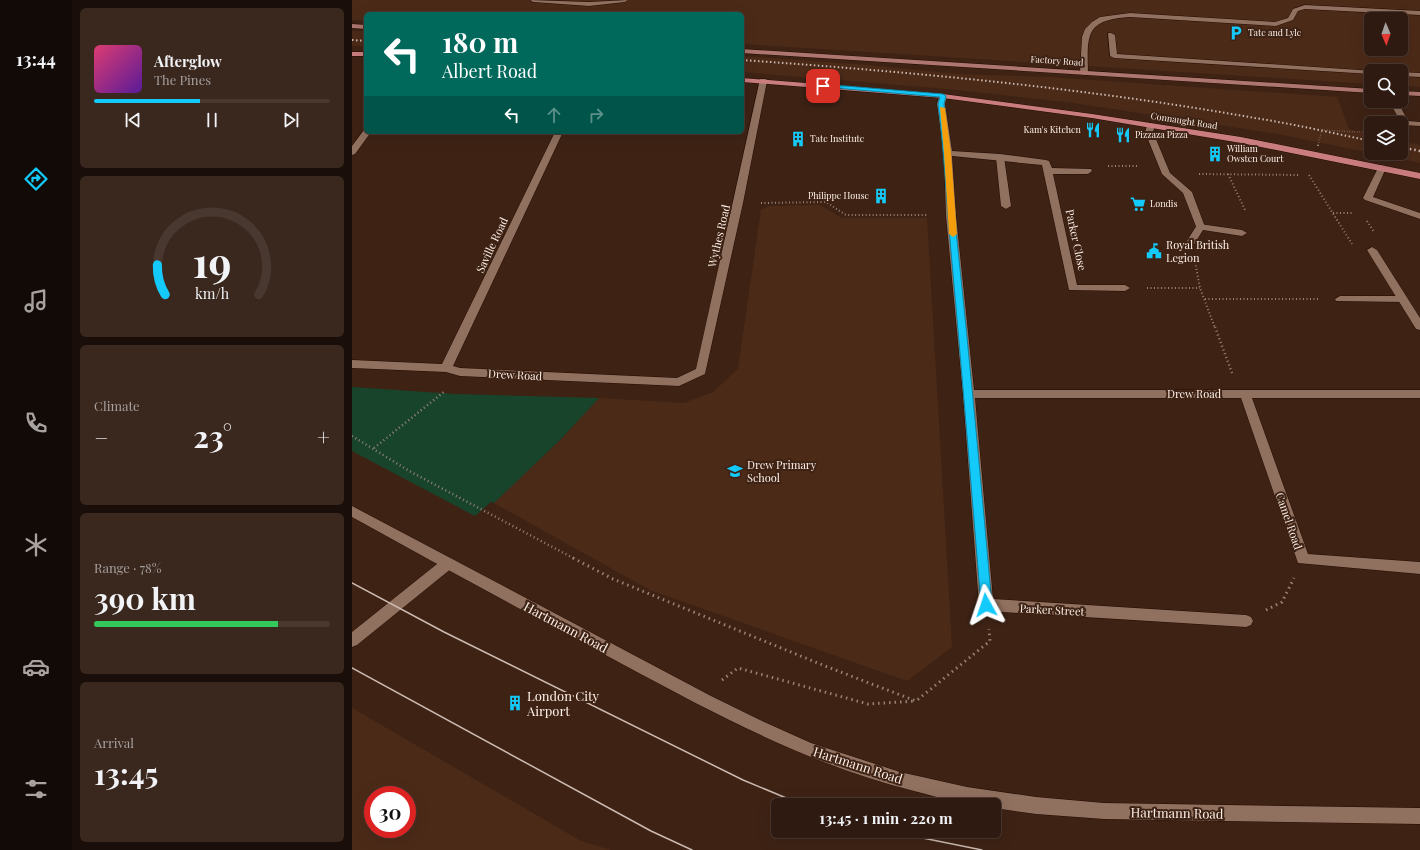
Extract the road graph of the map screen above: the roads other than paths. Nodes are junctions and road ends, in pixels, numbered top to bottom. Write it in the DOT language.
graph roads {
  1 [pos="533,0"];
  2 [pos="625,0"];
  3 [pos="1420,13"];
  4 [pos="352,26"];
  5 [pos="364,27"];
  6 [pos="1111,35"];
  7 [pos="744,51"];
  8 [pos="352,54"];
  9 [pos="364,54"];
  10 [pos="1364,72"];
  11 [pos="1084,73"];
  12 [pos="1408,74"];
  13 [pos="1420,75"];
  14 [pos="744,80"];
  15 [pos="763,81"];
  16 [pos="1364,91"];
  17 [pos="1408,93"];
  18 [pos="1420,94"];
  19 [pos="943,96"];
  20 [pos="1397,108"];
  21 [pos="1420,124"];
  22 [pos="1151,125"];
  23 [pos="366,134"];
  24 [pos="558,134"];
  25 [pos="352,152"];
  26 [pos="948,153"];
  27 [pos="1000,157"];
  28 [pos="1382,168"];
  29 [pos="1048,171"];
  30 [pos="1088,171"];
  31 [pos="1420,176"];
  32 [pos="1006,206"];
  33 [pos="1420,216"];
  34 [pos="1200,227"];
  35 [pos="1242,233"];
  36 [pos="1190,244"];
  37 [pos="1372,250"];
  38 [pos="1125,288"];
  39 [pos="1402,298"];
  40 [pos="1340,299"];
  41 [pos="1420,327"];
  42 [pos="352,364"];
  43 [pos="446,368"];
  44 [pos="679,382"];
  45 [pos="969,394"];
  46 [pos="1242,394"];
  47 [pos="1420,394"];
  48 [pos="352,511"];
  49 [pos="447,564"];
  50 [pos="1420,568"];
  51 [pos="1246,621"];
  52 [pos="352,641"];
  53 [pos="1420,816"];
  1 -- 2 [label="street"];
  3 -- 11 [label="street"];
  4 -- 5 [label="street"];
  6 -- 10 [label="street"];
  7 -- 11 [label="street, Factory Road"];
  8 -- 9 [label="main road"];
  11 -- 16 [label="street, Factory Road"];
  12 -- 13 [label="street"];
  14 -- 15 [label="main road, Connaught Road"];
  15 -- 19 [label="main road, Connaught Road"];
  15 -- 44 [label="street, Wythes Road"];
  17 -- 18 [label="street"];
  19 -- 22 [label="main road, Connaught Road"];
  19 -- 26 [label="street"];
  20 -- 21 [label="street"];
  22 -- 28 [label="main road, Connaught Road"];
  22 -- 34 [label="street"];
  23 -- 25 [label="street"];
  24 -- 43 [label="street, Saville Road"];
  26 -- 27 [label="street"];
  26 -- 45 [label="street"];
  27 -- 29 [label="street"];
  27 -- 32 [label="street"];
  28 -- 31 [label="main road, Connaught Road"];
  28 -- 33 [label="street"];
  29 -- 30 [label="street"];
  29 -- 38 [label="street, Parker Close"];
  34 -- 35 [label="street"];
  34 -- 36 [label="street"];
  37 -- 39 [label="street"];
  39 -- 40 [label="street"];
  39 -- 41 [label="street"];
  42 -- 43 [label="street, Drew Road"];
  43 -- 44 [label="street, Drew Road"];
  45 -- 46 [label="street, Drew Road"];
  45 -- 51 [label="street, Parker Street"];
  46 -- 47 [label="street, Drew Road"];
  46 -- 50 [label="street, Camel Road"];
  48 -- 49 [label="street, Hartmann Road"];
  49 -- 52 [label="street"];
  49 -- 53 [label="street, Hartmann Road"];
}
